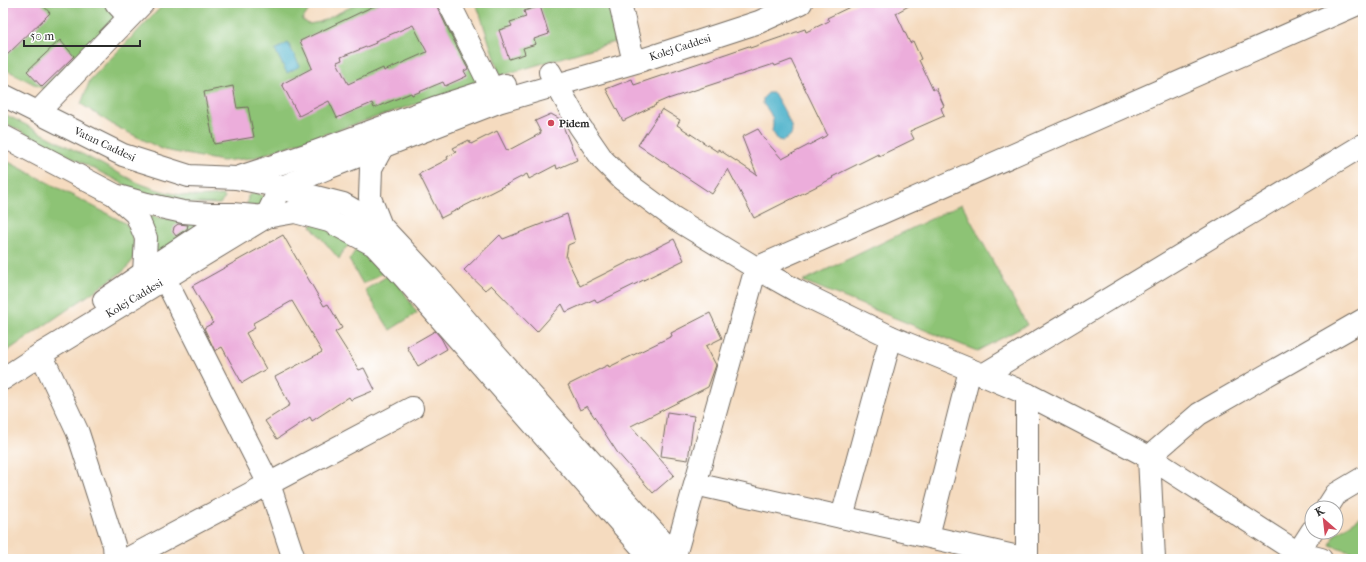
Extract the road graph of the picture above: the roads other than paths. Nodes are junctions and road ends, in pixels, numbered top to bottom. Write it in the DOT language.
graph roads {
  1 [pos="449,3"];
  2 [pos="620,3"];
  3 [pos="785,3"];
  4 [pos="801,3"];
  5 [pos="1360,3"];
  6 [pos="130,8"];
  7 [pos="632,54"];
  8 [pos="554,78"];
  9 [pos="492,89"];
  10 [pos="3,95"];
  11 [pos="38,112"];
  12 [pos="3,136"];
  13 [pos="1363,145"];
  14 [pos="383,146"];
  15 [pos="236,178"];
  16 [pos="280,188"];
  17 [pos="115,195"];
  18 [pos="232,214"];
  19 [pos="266,217"];
  20 [pos="381,226"];
  21 [pos="756,268"];
  22 [pos="144,273"];
  23 [pos="165,279"];
  24 [pos="1363,320"];
  25 [pos="891,337"];
  26 [pos="41,354"];
  27 [pos="3,372"];
  28 [pos="977,373"];
  29 [pos="3,379"];
  30 [pos="1027,394"];
  31 [pos="412,408"];
  32 [pos="1149,457"];
  33 [pos="1363,478"];
  34 [pos="269,484"];
  35 [pos="695,484"];
  36 [pos="1332,500"];
  37 [pos="842,517"];
  38 [pos="928,536"];
  39 [pos="1306,540"];
  40 [pos="1296,556"];
  41 [pos="675,558"];
  42 [pos="115,559"];
  43 [pos="127,559"];
  44 [pos="294,559"];
  45 [pos="652,559"];
  46 [pos="1027,559"];
  47 [pos="1154,559"];
  48 [pos="1321,559"];
  1 -- 9 [label="street"];
  2 -- 7 [label="street"];
  3 -- 7 [label="street, Kolej Caddesi"];
  4 -- 8 [label="street, Kolej Caddesi"];
  5 -- 21 [label="street"];
  6 -- 11 [label="street"];
  7 -- 8 [label="street, Kolej Caddesi"];
  8 -- 9 [label="street"];
  8 -- 14 [label="street"];
  8 -- 21 [label="street"];
  9 -- 15 [label="street"];
  10 -- 11 [label="street, Vatan Caddesi"];
  11 -- 15 [label="street, Vatan Caddesi"];
  12 -- 17 [label="street"];
  13 -- 28 [label="street"];
  14 -- 16 [label="street"];
  14 -- 20 [label="street"];
  15 -- 16 [label="street"];
  15 -- 18 [label="street"];
  16 -- 19 [label="street"];
  16 -- 20 [label="street"];
  17 -- 18 [label="street"];
  17 -- 22 [label="street"];
  18 -- 19 [label="street"];
  18 -- 22 [label="street, Kolej Caddesi"];
  19 -- 23 [label="street, Kolej Caddesi"];
  19 -- 45 [label="street"];
  20 -- 41 [label="street"];
  21 -- 25 [label="street"];
  21 -- 35 [label="street"];
  22 -- 27 [label="street, Kolej Caddesi"];
  23 -- 26 [label="street, Kolej Caddesi"];
  23 -- 34 [label="street"];
  24 -- 32 [label="street"];
  25 -- 28 [label="street"];
  25 -- 37 [label="street"];
  26 -- 29 [label="street, Kolej Caddesi"];
  26 -- 42 [label="street"];
  28 -- 30 [label="street"];
  28 -- 38 [label="street"];
  30 -- 32 [label="street"];
  30 -- 46 [label="street"];
  31 -- 34 [label="street"];
  32 -- 40 [label="street"];
  32 -- 47 [label="street"];
  33 -- 36 [label="street"];
  34 -- 43 [label="street"];
  34 -- 44 [label="street"];
  35 -- 37 [label="street"];
  35 -- 41 [label="street"];
  37 -- 38 [label="street"];
  38 -- 46 [label="street"];
  39 -- 40 [label="street"];
  40 -- 48 [label="street"];
}
